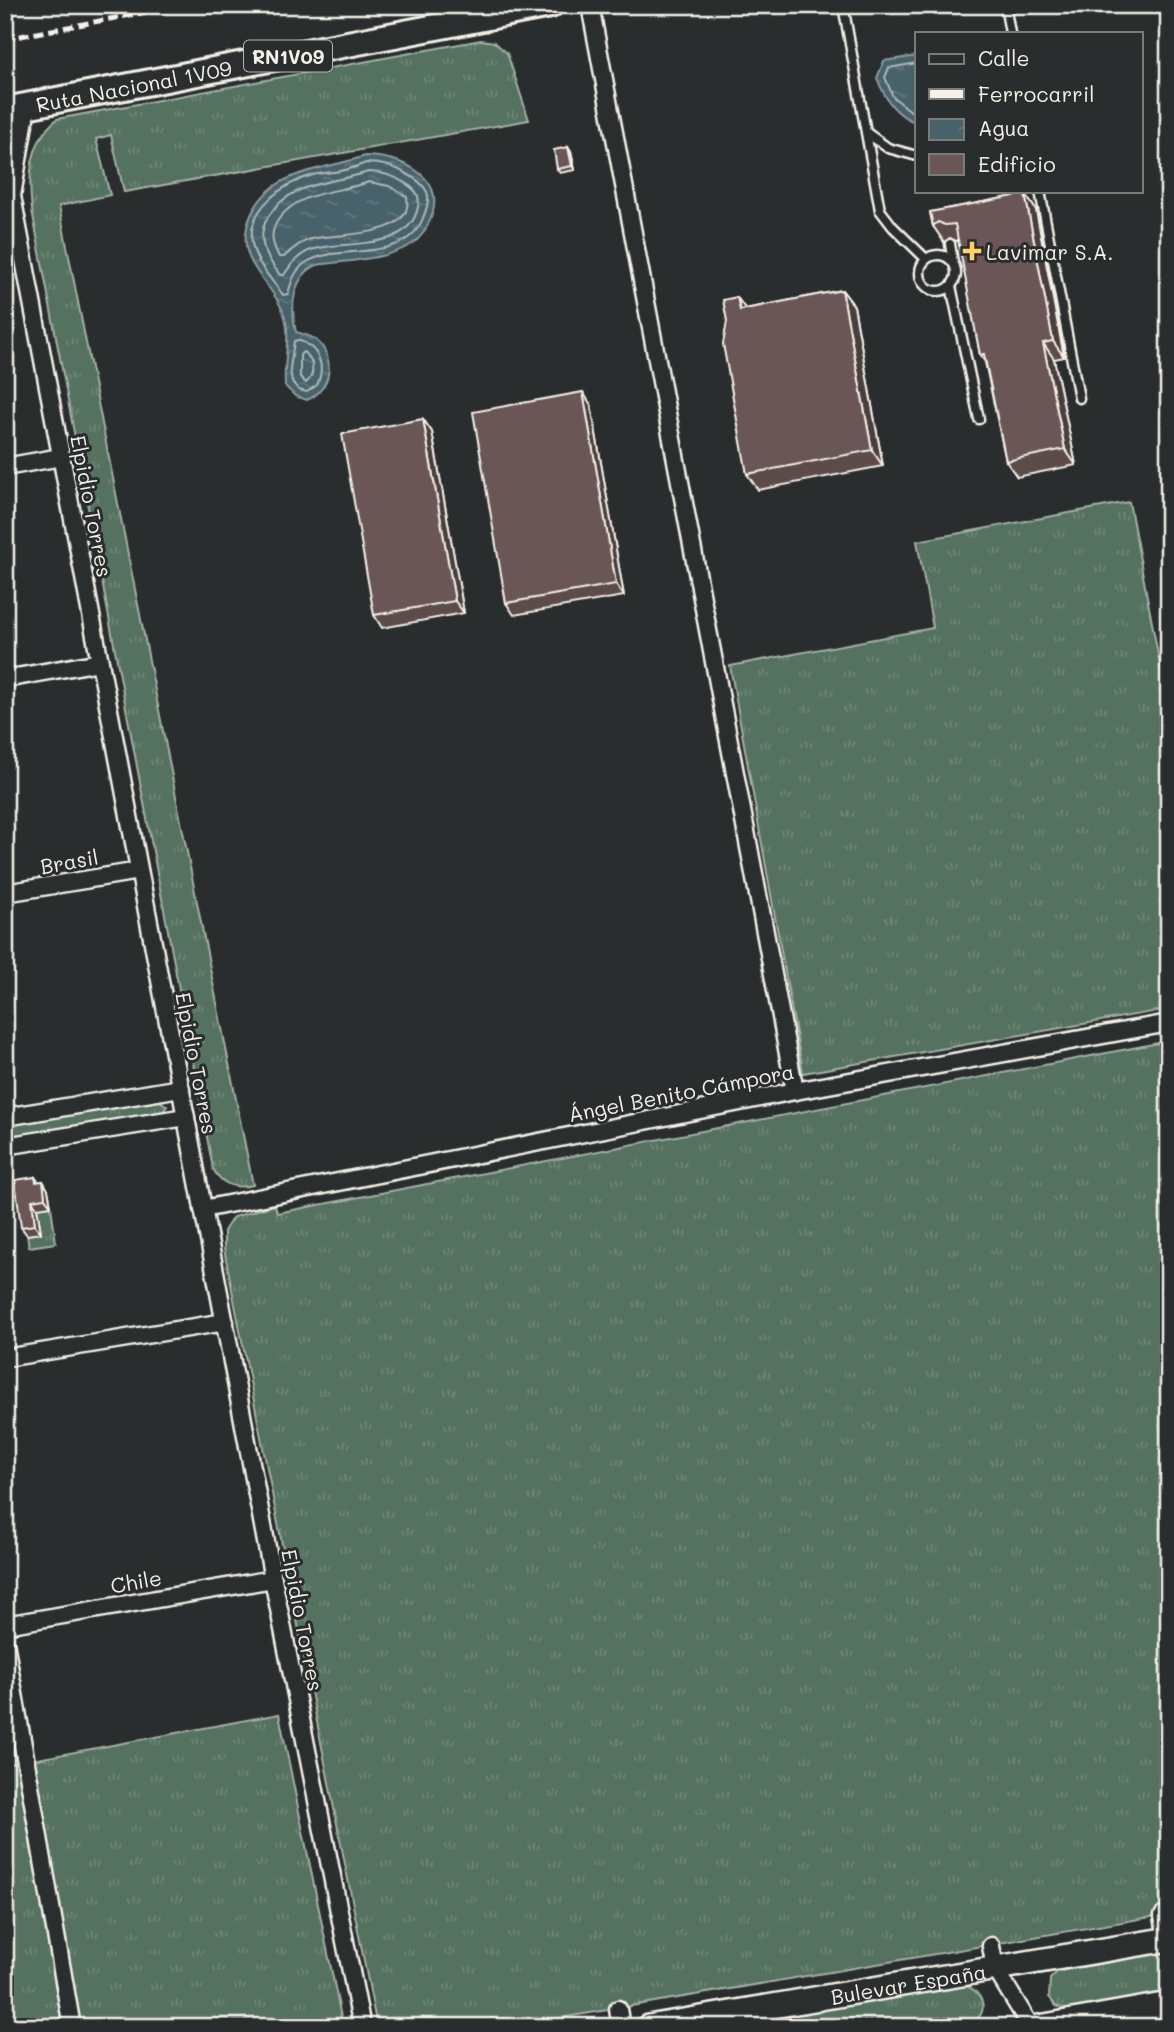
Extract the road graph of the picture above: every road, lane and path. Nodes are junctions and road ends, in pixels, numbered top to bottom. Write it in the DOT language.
graph roads {
  1 [pos="550,5"];
  2 [pos="590,5"];
  3 [pos="843,5"];
  4 [pos="1005,5"];
  5 [pos="1010,32"];
  6 [pos="16,108"];
  7 [pos="867,133"];
  8 [pos="915,155"];
  9 [pos="1040,192"];
  10 [pos="9,196"];
  11 [pos="950,244"];
  12 [pos="926,259"];
  13 [pos="953,262"];
  14 [pos="951,286"];
  15 [pos="1079,398"];
  16 [pos="979,419"];
  17 [pos="61,457"];
  18 [pos="5,467"];
  19 [pos="100,662"];
  20 [pos="5,679"];
  21 [pos="139,870"];
  22 [pos="5,893"];
  23 [pos="1169,1023"];
  24 [pos="181,1088"];
  25 [pos="795,1091"];
  26 [pos="5,1117"];
  27 [pos="186,1117"];
  28 [pos="5,1146"];
  29 [pos="203,1209"];
  30 [pos="225,1322"];
  31 [pos="5,1358"];
  32 [pos="273,1579"];
  33 [pos="5,1625"];
  34 [pos="5,1642"];
  35 [pos="1163,1916"];
  36 [pos="1168,1939"];
  37 [pos="993,1957"];
  38 [pos="1169,2004"];
  39 [pos="618,2009"];
  40 [pos="72,2027"];
  41 [pos="362,2027"];
  42 [pos="621,2027"];
  43 [pos="648,2027"];
  44 [pos="1031,2027"];
  45 [pos="1039,2027"];
  1 -- 6 [label="main road, Ruta Nacional 1V09 / RN1V09"];
  2 -- 25 [label="street"];
  3 -- 7 [label="lane"];
  4 -- 5 [label="lane"];
  6 -- 10 [label="street, Elpidio Torres"];
  7 -- 8 [label="lane"];
  7 -- 12 [label="lane"];
  9 -- 15 [label="lane"];
  10 -- 17 [label="street, Elpidio Torres"];
  11 -- 13 [label="lane"];
  12 -- 13 [label="lane"];
  12 -- 14 [label="lane"];
  13 -- 14 [label="lane"];
  14 -- 16 [label="lane"];
  17 -- 18 [label="street"];
  17 -- 19 [label="street, Elpidio Torres"];
  19 -- 20 [label="street"];
  19 -- 21 [label="street, Elpidio Torres"];
  21 -- 22 [label="street, Brasil"];
  21 -- 24 [label="street, Elpidio Torres"];
  23 -- 25 [label="street, Ángel Benito Cámpora"];
  24 -- 26 [label="street"];
  24 -- 27 [label="street, Elpidio Torres"];
  25 -- 29 [label="street, Ángel Benito Cámpora"];
  27 -- 28 [label="street"];
  27 -- 29 [label="street, Elpidio Torres"];
  29 -- 30 [label="street, Elpidio Torres"];
  30 -- 31 [label="street"];
  30 -- 32 [label="street, Elpidio Torres"];
  32 -- 33 [label="street, Chile"];
  32 -- 41 [label="street, Elpidio Torres"];
  34 -- 40 [label="street"];
  35 -- 36 [label="street"];
  36 -- 37 [label="main road, Bulevar España"];
  37 -- 43 [label="main road, Bulevar España"];
  37 -- 44 [label="street"];
  38 -- 45 [label="main road"];
  39 -- 42 [label="street"];
}
